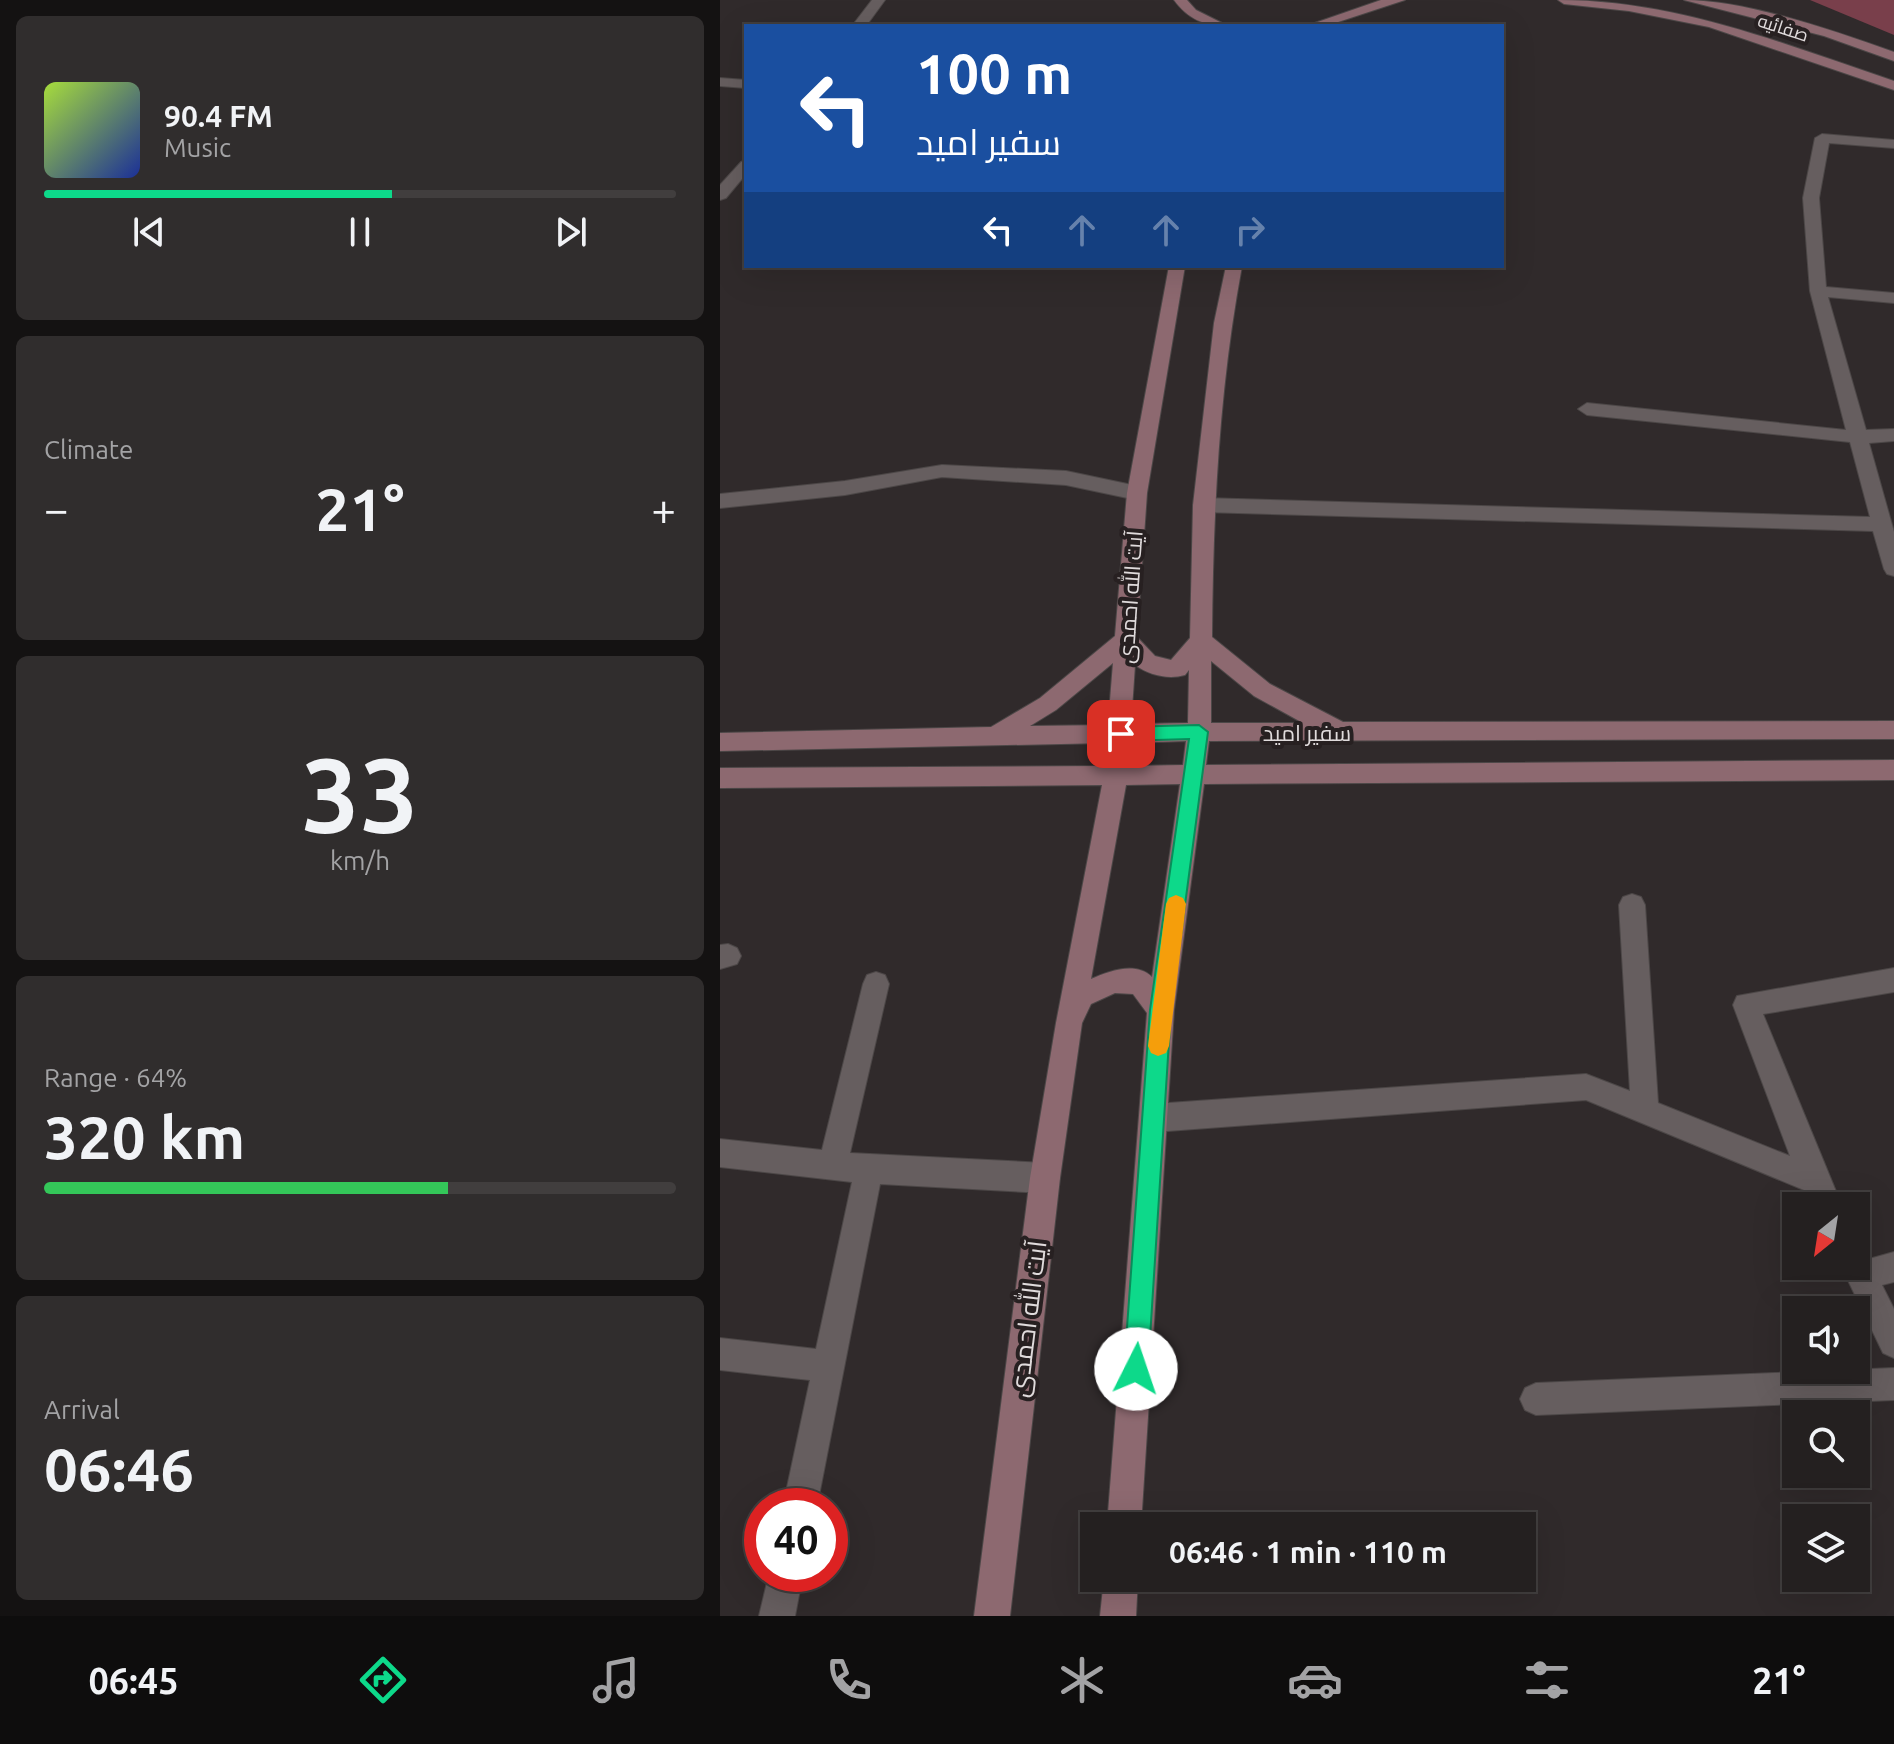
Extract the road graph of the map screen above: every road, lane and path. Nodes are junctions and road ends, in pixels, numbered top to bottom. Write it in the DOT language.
graph roads {
  1 [pos="879,0"];
  2 [pos="1163,0"];
  3 [pos="1180,0"];
  4 [pos="1348,0"];
  5 [pos="1399,0"];
  6 [pos="1564,0"];
  7 [pos="1690,0"];
  8 [pos="1191,13"];
  9 [pos="861,24"];
  10 [pos="1199,24"];
  11 [pos="1216,24"];
  12 [pos="1313,24"];
  13 [pos="1315,24"];
  14 [pos="1894,57"];
  15 [pos="720,82"];
  16 [pos="744,84"];
  17 [pos="1894,86"];
  18 [pos="1894,144"];
  19 [pos="744,167"];
  20 [pos="720,195"];
  21 [pos="1177,268"];
  22 [pos="1234,268"];
  23 [pos="1818,291"];
  24 [pos="1894,298"];
  25 [pos="1587,409"];
  26 [pos="1894,435"];
  27 [pos="1858,437"];
  28 [pos="1137,493"];
  29 [pos="720,501"];
  30 [pos="1203,505"];
  31 [pos="1880,524"];
  32 [pos="1894,569"];
  33 [pos="1127,639"];
  34 [pos="1201,640"];
  35 [pos="1894,730"];
  36 [pos="1199,732"];
  37 [pos="1346,733"];
  38 [pos="1378,733"];
  39 [pos="1121,734"];
  40 [pos="995,736"];
  41 [pos="720,742"];
  42 [pos="1894,770"];
  43 [pos="1195,773"];
  44 [pos="1378,773"];
  45 [pos="1116,774"];
  46 [pos="720,778"];
  47 [pos="1632,905"];
  48 [pos="1894,980"];
  49 [pos="876,984"];
  50 [pos="1161,1010"];
  51 [pos="1069,1023"];
  52 [pos="1645,1111"];
  53 [pos="1154,1118"];
  54 [pos="720,1153"];
  55 [pos="833,1165"];
  56 [pos="869,1169"];
  57 [pos="1045,1178"];
  58 [pos="1814,1180"];
  59 [pos="1820,1192"];
  60 [pos="1894,1267"];
  61 [pos="1870,1270"];
  62 [pos="1863,1280"];
  63 [pos="1894,1342"];
  64 [pos="720,1354"];
  65 [pos="829,1366"];
  66 [pos="1894,1384"];
  67 [pos="1536,1399"];
  68 [pos="804,1488"];
  69 [pos="1125,1512"];
  70 [pos="782,1592"];
  71 [pos="1120,1592"];
  72 [pos="777,1616"];
  73 [pos="992,1616"];
  74 [pos="1118,1616"];
  1 -- 9 [label="street"];
  2 -- 8 [label="street"];
  3 -- 8 [label="street"];
  4 -- 12 [label="street"];
  5 -- 13 [label="street"];
  6 -- 17 [label="street, صفائیه"];
  7 -- 14 [label="street, صفائیه"];
  8 -- 10 [label="street"];
  8 -- 11 [label="street"];
  15 -- 16 [label="street"];
  18 -- 23 [label="street"];
  19 -- 20 [label="street"];
  21 -- 28 [label="street, آیت الله احمدی"];
  22 -- 30 [label="street"];
  23 -- 24 [label="street"];
  23 -- 27 [label="street"];
  25 -- 27 [label="street"];
  26 -- 27 [label="street"];
  27 -- 31 [label="street"];
  28 -- 29 [label="street"];
  28 -- 33 [label="street, آیت الله احمدی"];
  30 -- 31 [label="street"];
  30 -- 34 [label="street"];
  31 -- 32 [label="street"];
  33 -- 34 [label="street"];
  33 -- 39 [label="street, آیت الله احمدی"];
  33 -- 40 [label="street"];
  34 -- 36 [label="street"];
  34 -- 37 [label="street"];
  35 -- 38 [label="street, سفیر امید"];
  36 -- 37 [label="street, سفیر امید"];
  36 -- 39 [label="street, سفیر امید"];
  36 -- 43 [label="street"];
  37 -- 38 [label="street, سفیر امید"];
  38 -- 44 [label="street"];
  39 -- 40 [label="street, سفیر امید"];
  39 -- 45 [label="street, آیت الله احمدی"];
  40 -- 41 [label="street, سفیر امید"];
  42 -- 44 [label="street, سفیر امید"];
  43 -- 44 [label="street, سفیر امید"];
  43 -- 45 [label="street, سفیر امید"];
  43 -- 50 [label="street"];
  45 -- 46 [label="street, سفیر امید"];
  45 -- 51 [label="street, آیت الله احمدی"];
  47 -- 52 [label="street"];
  48 -- 58 [label="street"];
  49 -- 55 [label="street"];
  50 -- 51 [label="street, آیت الله احمدی"];
  50 -- 53 [label="street"];
  51 -- 57 [label="street, آیت الله احمدی"];
  52 -- 53 [label="street"];
  52 -- 58 [label="street"];
  53 -- 69 [label="street"];
  54 -- 55 [label="street"];
  55 -- 56 [label="street"];
  56 -- 57 [label="street"];
  56 -- 65 [label="street"];
  57 -- 73 [label="street, آیت الله احمدی"];
  58 -- 59 [label="street"];
  60 -- 61 [label="street"];
  62 -- 63 [label="street"];
  64 -- 65 [label="street"];
  65 -- 68 [label="street"];
  66 -- 67 [label="street"];
  70 -- 72 [label="street"];
  71 -- 74 [label="street"];
}
